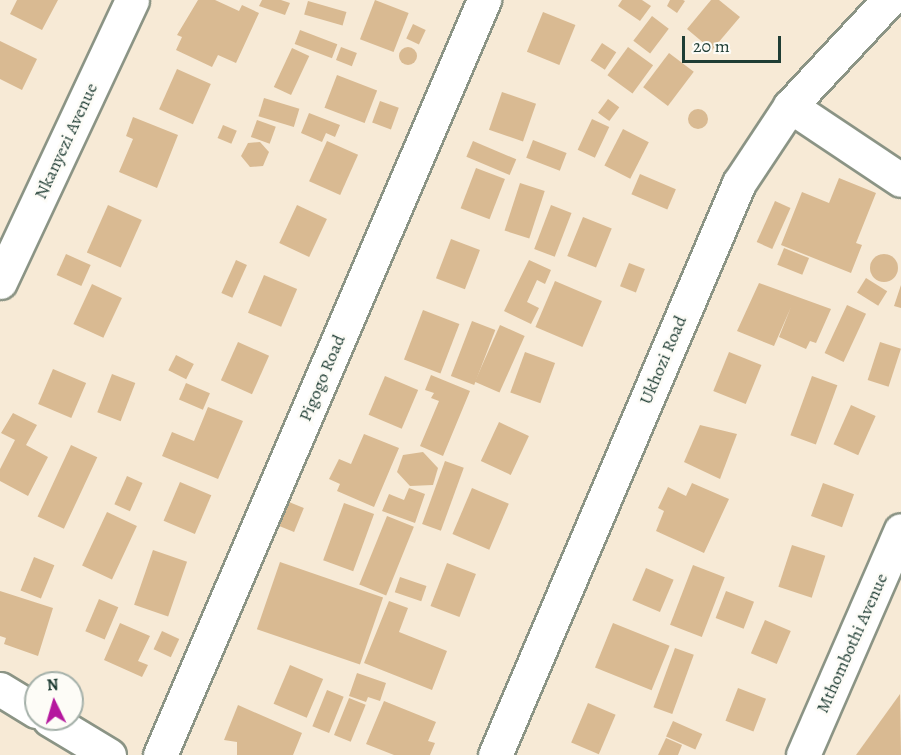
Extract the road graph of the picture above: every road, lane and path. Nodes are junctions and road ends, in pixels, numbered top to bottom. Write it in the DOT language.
graph roads {
  1 [pos="132,0"];
  2 [pos="484,0"];
  3 [pos="889,0"];
  4 [pos="790,106"];
  5 [pos="901,180"];
  6 [pos="0,282"];
  7 [pos="901,530"];
  8 [pos="0,689"];
  9 [pos="24,704"];
  10 [pos="69,731"];
  11 [pos="109,755"];
  12 [pos="160,755"];
  13 [pos="495,755"];
  14 [pos="803,755"];
  1 -- 6 [label="street, Nkanyezi Avenue"];
  2 -- 12 [label="street, Pigogo Road"];
  3 -- 4 [label="street, Ukhozi Road"];
  4 -- 5 [label="street"];
  4 -- 13 [label="street, Ukhozi Road"];
  7 -- 14 [label="street, Mthombothi Avenue"];
  8 -- 9 [label="street"];
  10 -- 11 [label="street"];
}
